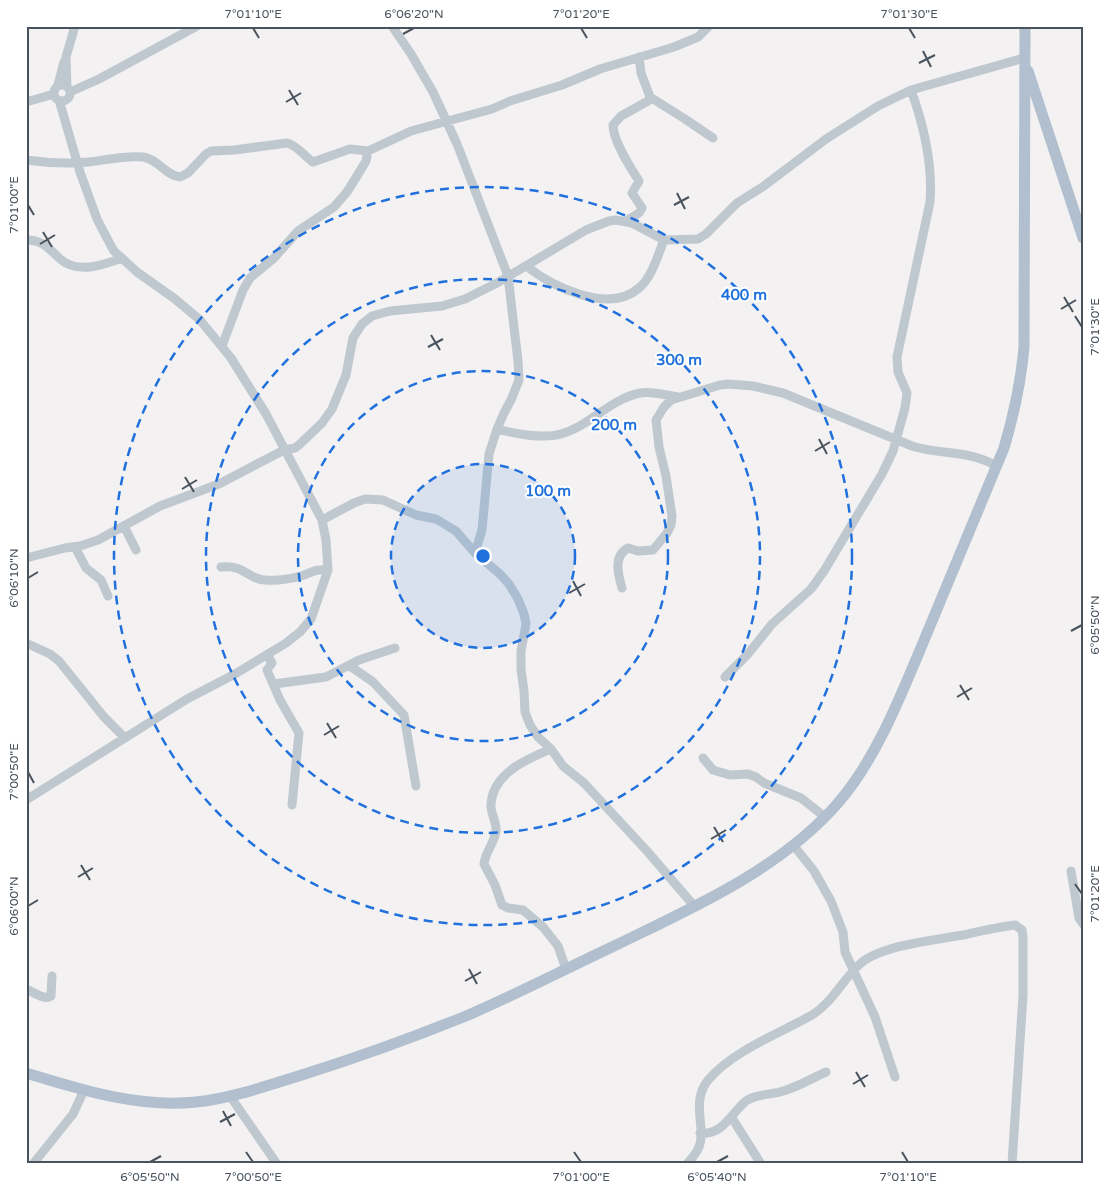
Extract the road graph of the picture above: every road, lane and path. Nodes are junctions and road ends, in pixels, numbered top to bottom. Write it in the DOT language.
graph roads {
  1 [pos="75,26"];
  2 [pos="197,26"];
  3 [pos="392,26"];
  4 [pos="709,26"];
  5 [pos="1025,26"];
  6 [pos="639,57"];
  7 [pos="1025,61"];
  8 [pos="911,90"];
  9 [pos="63,93"];
  10 [pos="650,97"];
  11 [pos="26,102"];
  12 [pos="446,121"];
  13 [pos="713,138"];
  14 [pos="368,151"];
  15 [pos="26,160"];
  16 [pos="77,162"];
  17 [pos="626,221"];
  18 [pos="1083,238"];
  19 [pos="26,240"];
  20 [pos="664,240"];
  21 [pos="122,258"];
  22 [pos="526,266"];
  23 [pos="508,276"];
  24 [pos="222,346"];
  25 [pos="680,398"];
  26 [pos="497,429"];
  27 [pos="895,440"];
  28 [pos="284,450"];
  29 [pos="996,466"];
  30 [pos="322,520"];
  31 [pos="124,526"];
  32 [pos="75,547"];
  33 [pos="136,550"];
  34 [pos="475,553"];
  35 [pos="26,558"];
  36 [pos="221,567"];
  37 [pos="328,570"];
  38 [pos="622,588"];
  39 [pos="108,596"];
  40 [pos="26,643"];
  41 [pos="395,648"];
  42 [pos="267,655"];
  43 [pos="350,666"];
  44 [pos="725,677"];
  45 [pos="274,684"];
  46 [pos="124,737"];
  47 [pos="551,749"];
  48 [pos="703,758"];
  49 [pos="416,786"];
  50 [pos="26,800"];
  51 [pos="292,805"];
  52 [pos="825,817"];
  53 [pos="794,846"];
  54 [pos="1071,871"];
  55 [pos="695,907"];
  56 [pos="1083,924"];
  57 [pos="566,969"];
  58 [pos="853,972"];
  59 [pos="52,976"];
  60 [pos="26,989"];
  61 [pos="826,1072"];
  62 [pos="26,1073"];
  63 [pos="895,1077"];
  64 [pos="84,1090"];
  65 [pos="230,1096"];
  66 [pos="732,1118"];
  67 [pos="700,1133"];
  68 [pos="33,1164"];
  69 [pos="277,1164"];
  70 [pos="687,1164"];
  71 [pos="761,1164"];
  72 [pos="1012,1164"];
  1 -- 9 [label="street"];
  2 -- 9 [label="street"];
  3 -- 12 [label="street"];
  4 -- 6 [label="street"];
  5 -- 7 [label="main road"];
  6 -- 10 [label="street"];
  6 -- 12 [label="street"];
  7 -- 8 [label="street"];
  7 -- 18 [label="main road"];
  7 -- 29 [label="main road"];
  8 -- 20 [label="street"];
  8 -- 27 [label="street"];
  9 -- 11 [label="street"];
  9 -- 16 [label="street"];
  10 -- 13 [label="street"];
  10 -- 17 [label="street"];
  12 -- 14 [label="street"];
  12 -- 23 [label="street"];
  14 -- 16 [label="street"];
  14 -- 24 [label="street"];
  15 -- 16 [label="street"];
  16 -- 21 [label="street"];
  17 -- 20 [label="street"];
  17 -- 22 [label="street"];
  19 -- 21 [label="street"];
  20 -- 22 [label="street"];
  21 -- 24 [label="street"];
  22 -- 23 [label="street"];
  23 -- 26 [label="street"];
  23 -- 28 [label="street"];
  24 -- 28 [label="street"];
  25 -- 26 [label="street"];
  25 -- 27 [label="street"];
  25 -- 38 [label="street"];
  26 -- 34 [label="street"];
  27 -- 29 [label="street"];
  27 -- 44 [label="street"];
  28 -- 30 [label="street"];
  28 -- 31 [label="street"];
  29 -- 52 [label="main road"];
  30 -- 34 [label="street"];
  30 -- 37 [label="street"];
  31 -- 32 [label="street"];
  31 -- 33 [label="street"];
  32 -- 35 [label="street"];
  32 -- 39 [label="street"];
  34 -- 47 [label="street"];
  36 -- 37 [label="street"];
  37 -- 42 [label="street"];
  40 -- 46 [label="street"];
  41 -- 43 [label="street"];
  42 -- 45 [label="street"];
  42 -- 46 [label="street"];
  43 -- 45 [label="street"];
  43 -- 49 [label="street"];
  45 -- 51 [label="street"];
  46 -- 50 [label="street"];
  47 -- 55 [label="street"];
  47 -- 57 [label="street"];
  48 -- 52 [label="street"];
  52 -- 53 [label="main road"];
  53 -- 55 [label="main road"];
  53 -- 58 [label="street"];
  54 -- 56 [label="street"];
  55 -- 57 [label="main road"];
  57 -- 65 [label="main road"];
  58 -- 63 [label="street"];
  58 -- 67 [label="street"];
  58 -- 72 [label="street"];
  59 -- 60 [label="street"];
  61 -- 66 [label="street"];
  62 -- 64 [label="main road"];
  64 -- 65 [label="main road"];
  64 -- 68 [label="street"];
  65 -- 69 [label="street"];
  66 -- 67 [label="street"];
  66 -- 71 [label="street"];
  67 -- 70 [label="street"];
}
